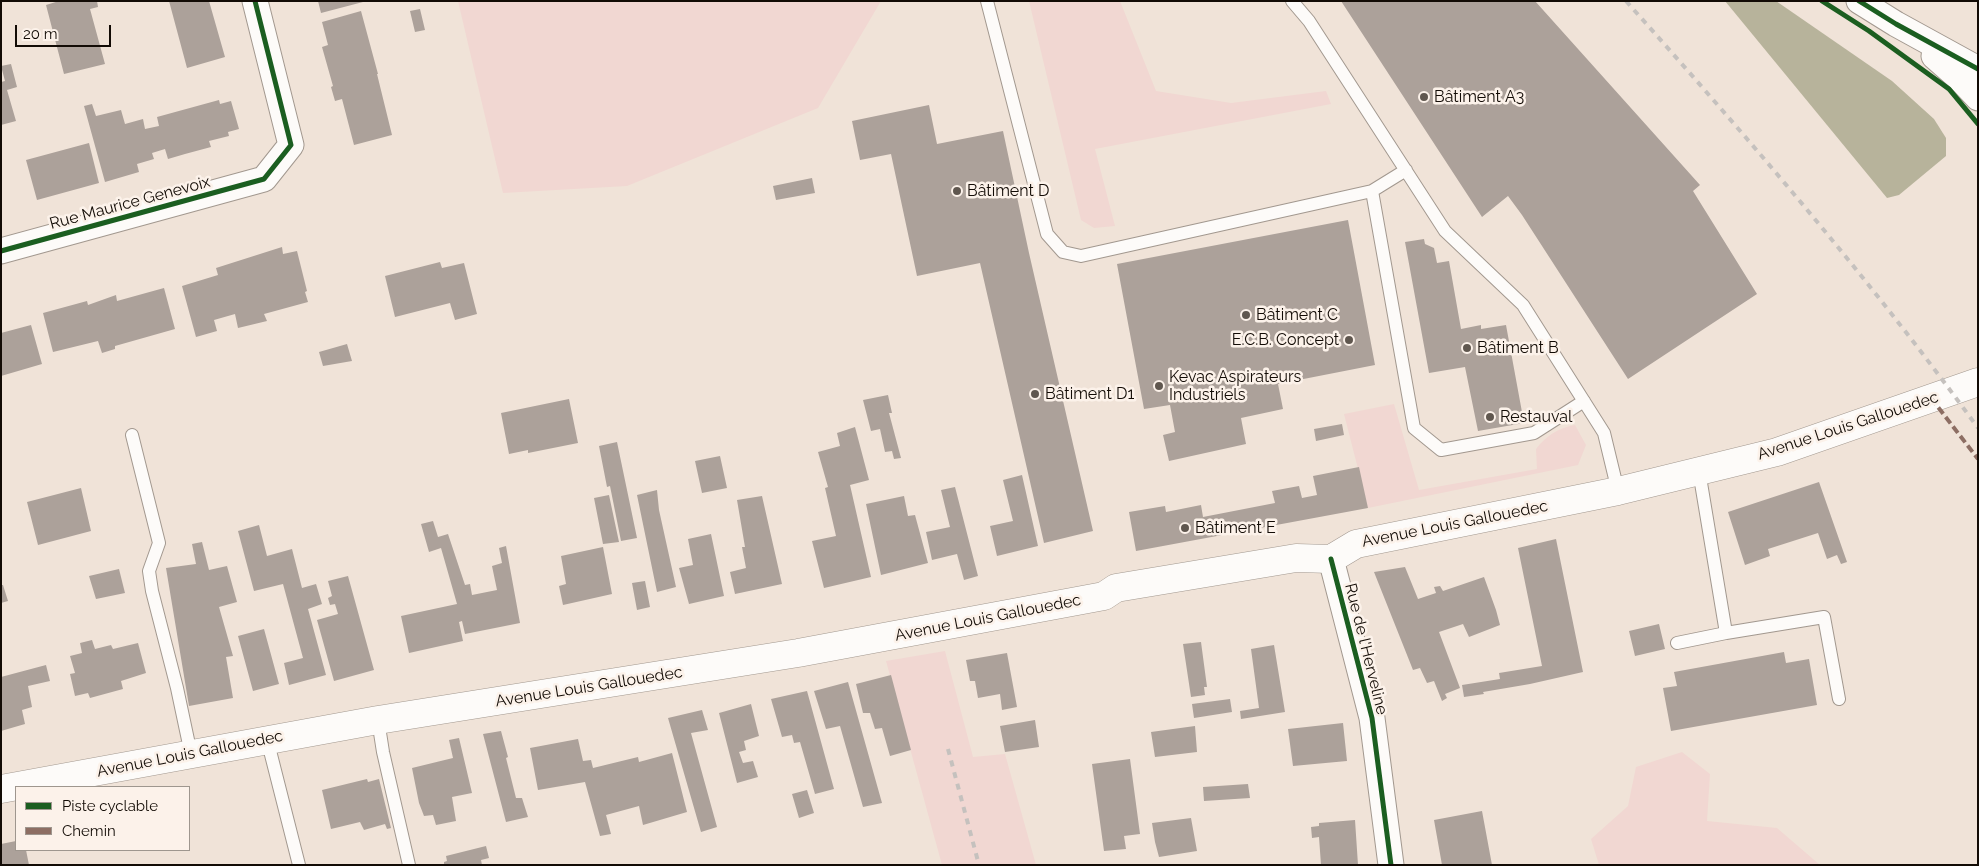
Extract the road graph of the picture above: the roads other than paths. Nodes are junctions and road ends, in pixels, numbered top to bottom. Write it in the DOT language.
graph roads {
  1 [pos="255,1"];
  2 [pos="987,1"];
  3 [pos="1292,1"];
  4 [pos="1859,1"];
  5 [pos="1896,24"];
  6 [pos="1978,69"];
  7 [pos="1978,98"];
  8 [pos="1406,170"];
  9 [pos="1372,191"];
  10 [pos="1,251"];
  11 [pos="1971,381"];
  12 [pos="1584,401"];
  13 [pos="132,435"];
  14 [pos="1699,471"];
  15 [pos="1618,491"];
  16 [pos="1331,559"];
  17 [pos="1726,633"];
  18 [pos="1677,643"];
  19 [pos="1838,699"];
  20 [pos="378,720"];
  21 [pos="268,739"];
  22 [pos="190,754"];
  23 [pos="1,788"];
  24 [pos="299,865"];
  25 [pos="408,865"];
  26 [pos="1392,865"];
  1 -- 10 [label="street, Rue Maurice Genevoix"];
  2 -- 9 [label="lane"];
  3 -- 8 [label="lane"];
  4 -- 5 [label="street"];
  5 -- 6 [label="street"];
  5 -- 7 [label="street"];
  8 -- 9 [label="lane"];
  8 -- 12 [label="lane"];
  9 -- 12 [label="lane"];
  11 -- 14 [label="main road, Avenue Louis Gallouedec"];
  12 -- 15 [label="lane"];
  13 -- 22 [label="lane"];
  14 -- 15 [label="main road, Avenue Louis Gallouedec"];
  14 -- 17 [label="lane"];
  15 -- 16 [label="main road, Avenue Louis Gallouedec"];
  16 -- 20 [label="main road, Avenue Louis Gallouedec"];
  16 -- 26 [label="street, Rue de l'Herveline"];
  17 -- 18 [label="lane"];
  17 -- 19 [label="lane"];
  20 -- 21 [label="main road, Avenue Louis Gallouedec"];
  20 -- 25 [label="lane"];
  21 -- 22 [label="main road, Avenue Louis Gallouedec"];
  21 -- 24 [label="lane"];
  22 -- 23 [label="main road, Avenue Louis Gallouedec"];
}
